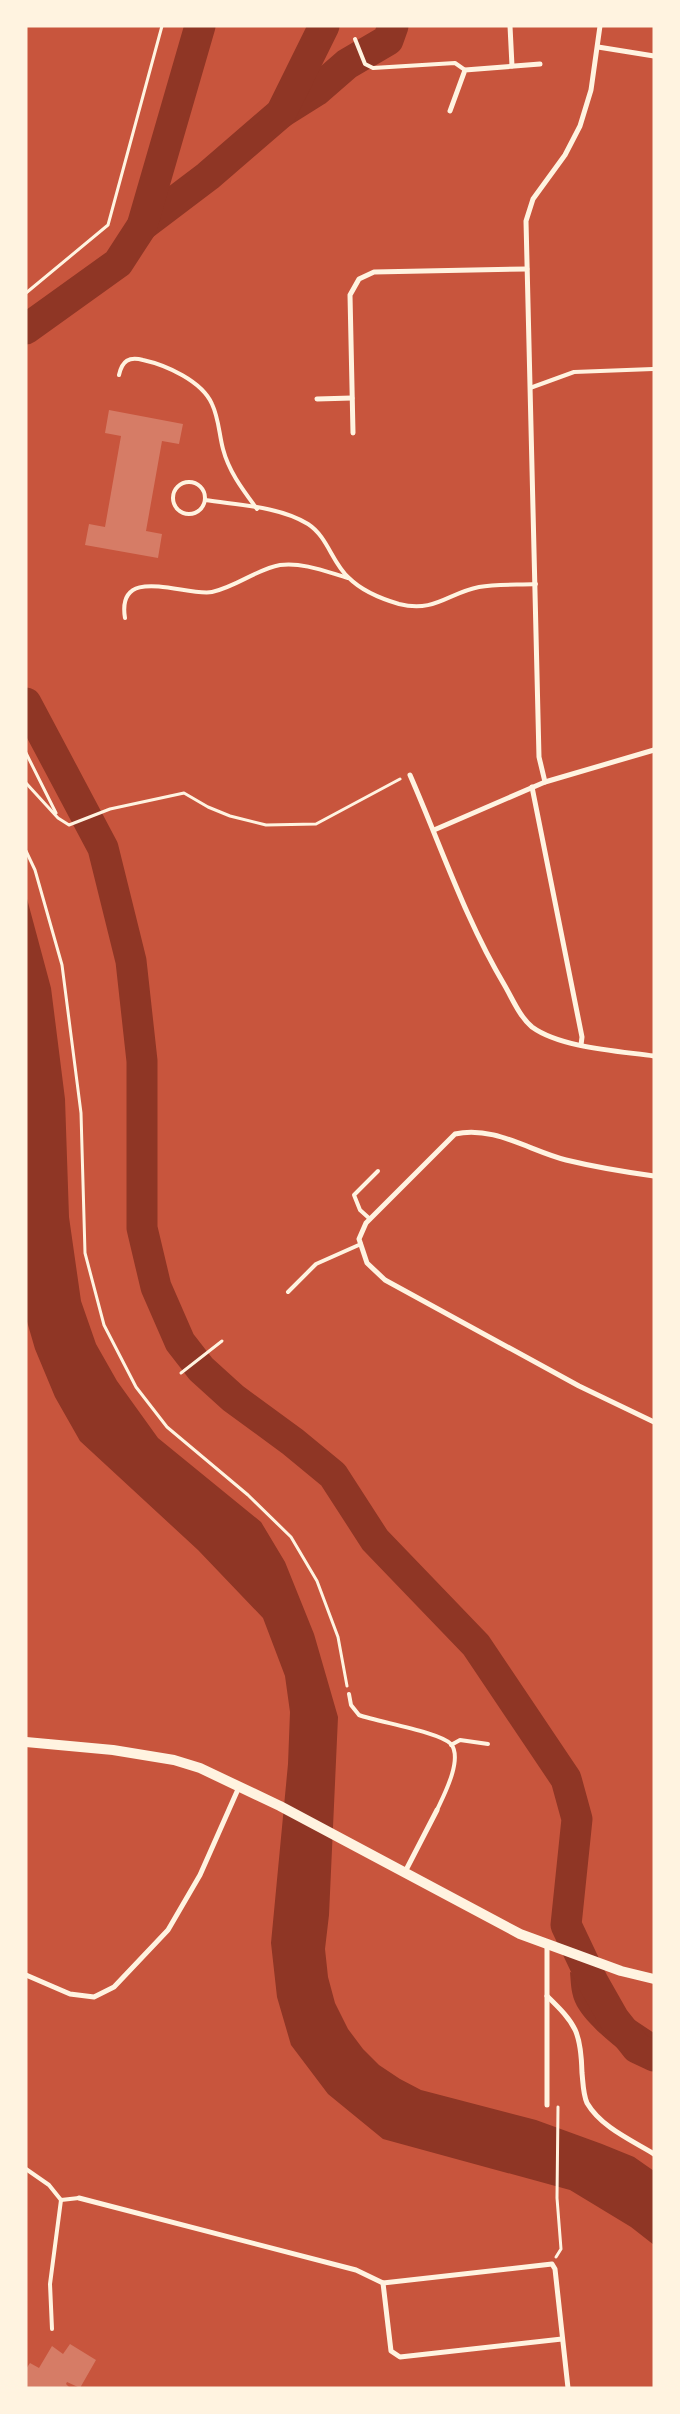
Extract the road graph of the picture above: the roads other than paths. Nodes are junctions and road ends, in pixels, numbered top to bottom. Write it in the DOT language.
graph roads {
  1 [pos="510,26"];
  2 [pos="600,26"];
  3 [pos="355,39"];
  4 [pos="598,47"];
  5 [pos="654,56"];
  6 [pos="540,64"];
  7 [pos="512,66"];
  8 [pos="465,70"];
  9 [pos="450,111"];
  10 [pos="527,269"];
  11 [pos="653,370"];
  12 [pos="120,375"];
  13 [pos="530,388"];
  14 [pos="352,398"];
  15 [pos="317,399"];
  16 [pos="352,432"];
  17 [pos="205,500"];
  18 [pos="257,509"];
  19 [pos="348,578"];
  20 [pos="536,584"];
  21 [pos="125,618"];
  22 [pos="654,750"];
  23 [pos="410,775"];
  24 [pos="545,782"];
  25 [pos="532,787"];
  26 [pos="434,830"];
  27 [pos="581,1044"];
  28 [pos="654,1056"];
  29 [pos="378,1171"];
  30 [pos="654,1176"];
  31 [pos="370,1219"];
  32 [pos="361,1244"];
  33 [pos="288,1292"];
  34 [pos="654,1422"];
  35 [pos="348,1694"];
  36 [pos="26,1742"];
  37 [pos="488,1744"];
  38 [pos="451,1745"];
  39 [pos="239,1787"];
  40 [pos="437,1810"];
  41 [pos="405,1872"];
  42 [pos="547,1946"];
  43 [pos="26,1975"];
  44 [pos="654,1979"];
  45 [pos="547,1996"];
  46 [pos="547,2105"];
  47 [pos="654,2154"];
  48 [pos="26,2169"];
  49 [pos="79,2198"];
  50 [pos="61,2200"];
  51 [pos="383,2283"];
  52 [pos="52,2329"];
  53 [pos="562,2338"];
  54 [pos="568,2388"];
  1 -- 7 [label="street"];
  2 -- 4 [label="street"];
  3 -- 8 [label="lane"];
  4 -- 5 [label="street"];
  4 -- 10 [label="street"];
  6 -- 7 [label="street"];
  7 -- 8 [label="street"];
  8 -- 9 [label="street"];
  10 -- 13 [label="street"];
  10 -- 14 [label="street"];
  11 -- 13 [label="lane"];
  12 -- 18 [label="lane"];
  13 -- 20 [label="street"];
  14 -- 15 [label="street"];
  14 -- 16 [label="street"];
  17 -- 17 [label="lane"];
  17 -- 18 [label="lane"];
  18 -- 19 [label="lane"];
  19 -- 20 [label="lane"];
  19 -- 21 [label="lane"];
  20 -- 24 [label="street"];
  22 -- 24 [label="street"];
  23 -- 26 [label="street"];
  24 -- 25 [label="street"];
  25 -- 26 [label="street"];
  25 -- 27 [label="street"];
  26 -- 27 [label="street"];
  27 -- 28 [label="street"];
  29 -- 31 [label="lane"];
  30 -- 31 [label="street"];
  31 -- 32 [label="street"];
  32 -- 33 [label="lane"];
  32 -- 34 [label="street"];
  35 -- 38 [label="lane"];
  36 -- 39 [label="main road"];
  37 -- 38 [label="lane"];
  38 -- 40 [label="lane"];
  39 -- 41 [label="main road"];
  39 -- 43 [label="street"];
  40 -- 41 [label="street"];
  41 -- 42 [label="main road"];
  42 -- 44 [label="main road"];
  42 -- 45 [label="street"];
  45 -- 46 [label="street"];
  45 -- 47 [label="street"];
  48 -- 50 [label="lane"];
  49 -- 50 [label="lane"];
  49 -- 51 [label="street"];
  50 -- 52 [label="lane"];
  51 -- 53 [label="street"];
  51 -- 53 [label="street"];
  53 -- 54 [label="street"];
}
